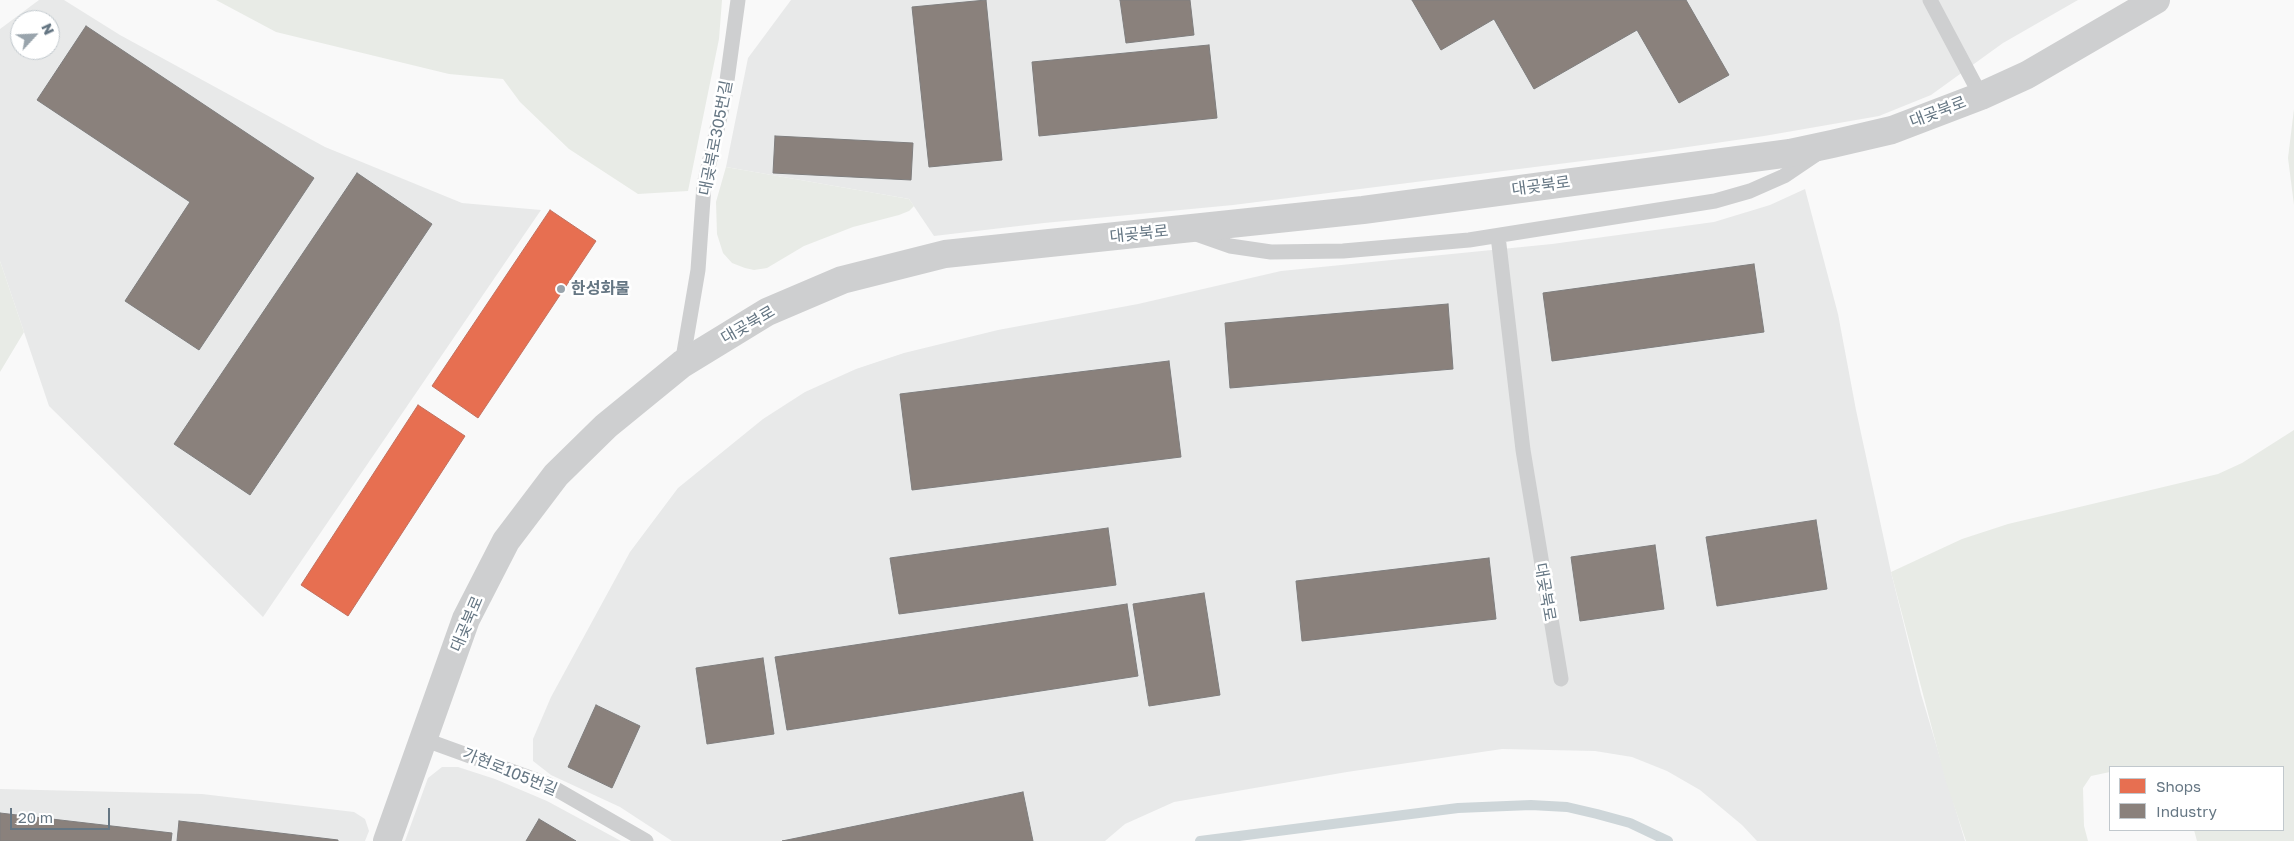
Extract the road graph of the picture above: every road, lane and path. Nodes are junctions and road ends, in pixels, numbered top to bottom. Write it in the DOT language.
graph roads {
  1 [pos="738,0"];
  2 [pos="1930,0"];
  3 [pos="2156,0"];
  4 [pos="1981,96"];
  5 [pos="1832,144"];
  6 [pos="1182,229"];
  7 [pos="1498,236"];
  8 [pos="682,364"];
  9 [pos="1561,679"];
  10 [pos="424,739"];
  11 [pos="387,841"];
  12 [pos="646,841"];
  1 -- 8 [label="lane, 대곶북로305번길"];
  2 -- 4 [label="lane"];
  3 -- 4 [label="street, 대곶북로"];
  4 -- 5 [label="street, 대곶북로"];
  5 -- 6 [label="street, 대곶북로"];
  5 -- 7 [label="lane"];
  6 -- 7 [label="lane"];
  6 -- 8 [label="street, 대곶북로"];
  7 -- 9 [label="lane, 대곶북로"];
  8 -- 10 [label="street, 대곶북로"];
  10 -- 11 [label="street, 대곶북로"];
  10 -- 12 [label="lane, 가현로105번길"];
}
